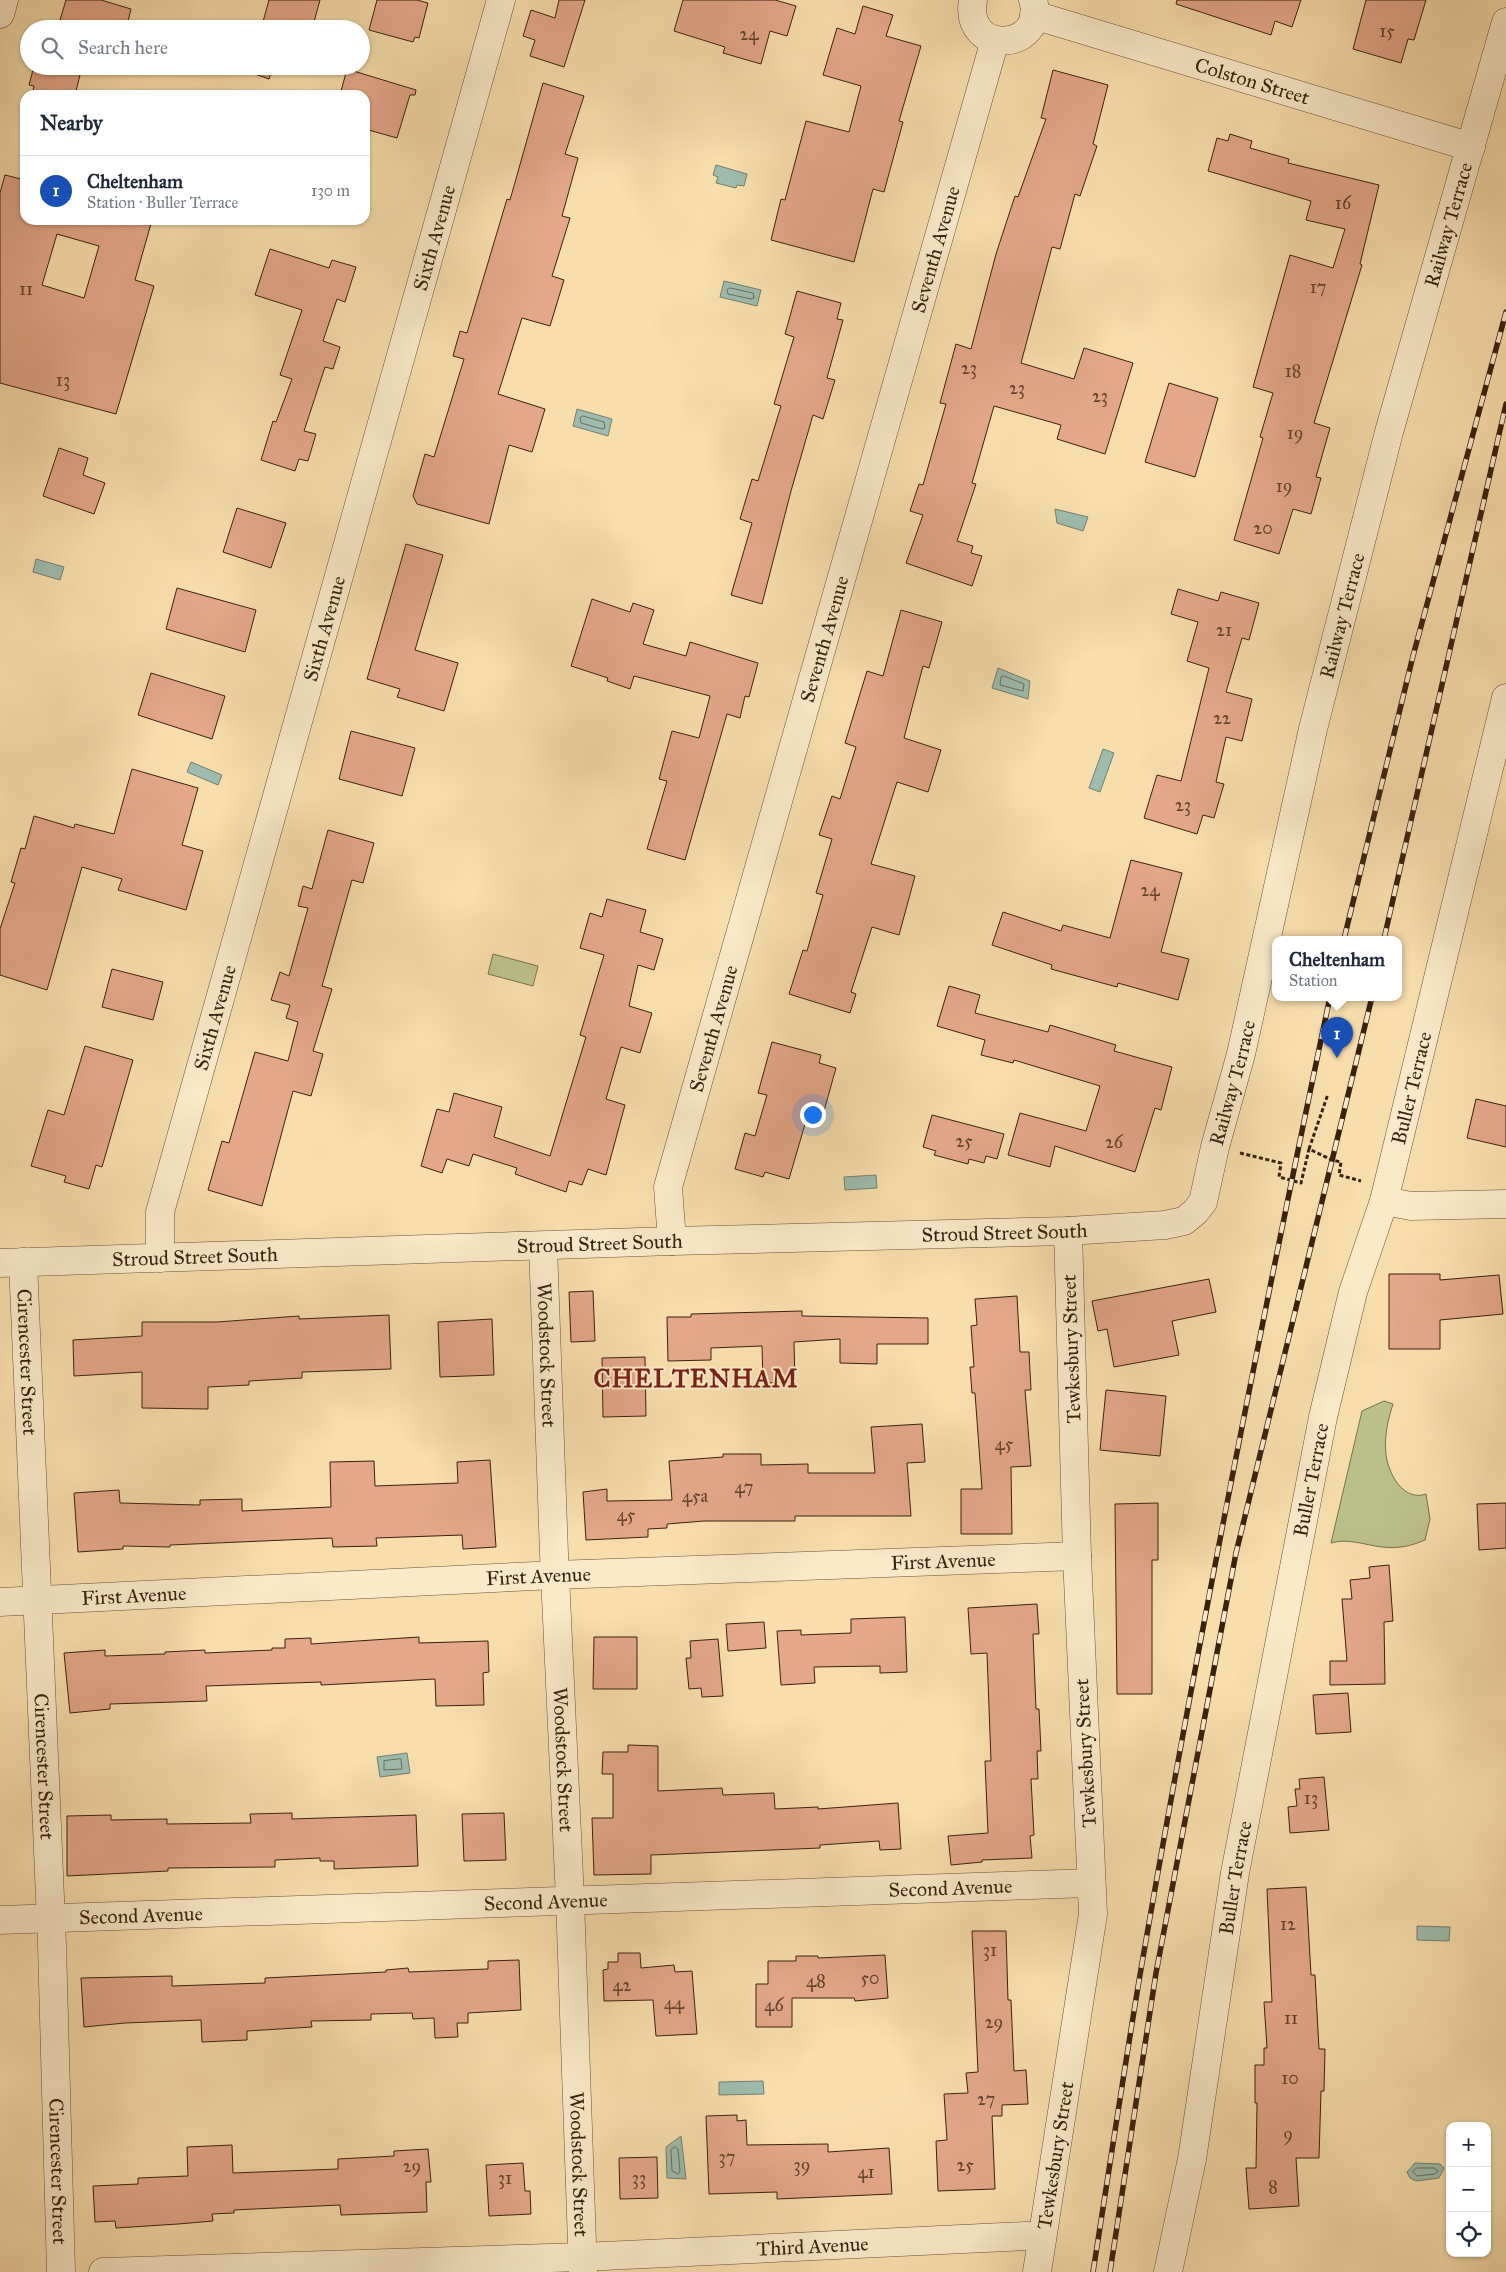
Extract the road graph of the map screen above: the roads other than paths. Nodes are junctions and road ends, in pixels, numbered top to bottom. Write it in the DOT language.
graph roads {
  1 [pos="4,0"];
  2 [pos="500,0"];
  3 [pos="973,0"];
  4 [pos="1033,8"];
  5 [pos="0,14"];
  6 [pos="1506,22"];
  7 [pos="995,40"];
  8 [pos="1470,147"];
  9 [pos="1506,698"];
  10 [pos="1498,766"];
  11 [pos="1384,1201"];
  12 [pos="1506,1204"];
  13 [pos="1195,1212"];
  14 [pos="1068,1231"];
  15 [pos="672,1241"];
  16 [pos="543,1246"];
  17 [pos="160,1258"];
  18 [pos="12,1262"];
  19 [pos="1077,1556"];
  20 [pos="555,1575"];
  21 [pos="37,1601"];
  22 [pos="0,1602"];
  23 [pos="1091,1883"];
  24 [pos="570,1899"];
  25 [pos="51,1918"];
  26 [pos="0,1920"];
  27 [pos="1042,2238"];
  28 [pos="582,2264"];
  29 [pos="61,2272"];
  30 [pos="103,2272"];
  31 [pos="1037,2272"];
  32 [pos="1168,2272"];
  1 -- 5 [label="street"];
  2 -- 17 [label="street, Sixth Avenue"];
  3 -- 7 [label="street"];
  4 -- 7 [label="street"];
  4 -- 8 [label="street, Colston Street"];
  6 -- 8 [label="street, Railway Terrace"];
  7 -- 15 [label="street, Seventh Avenue"];
  8 -- 13 [label="street, Railway Terrace"];
  9 -- 10 [label="street, Buller Terrace"];
  10 -- 11 [label="street, Buller Terrace"];
  11 -- 12 [label="street"];
  11 -- 32 [label="street, Buller Terrace"];
  13 -- 14 [label="street, Stroud Street South"];
  14 -- 15 [label="street, Stroud Street South"];
  14 -- 19 [label="street, Tewkesbury Street"];
  15 -- 16 [label="street, Stroud Street South"];
  16 -- 17 [label="street, Stroud Street South"];
  16 -- 20 [label="street, Woodstock Street"];
  17 -- 18 [label="street, Stroud Street South"];
  18 -- 21 [label="street, Cirencester Street"];
  19 -- 20 [label="street, First Avenue"];
  19 -- 23 [label="street, Tewkesbury Street"];
  20 -- 21 [label="street, First Avenue"];
  20 -- 24 [label="street, Woodstock Street"];
  21 -- 22 [label="street, First Avenue"];
  21 -- 25 [label="street, Cirencester Street"];
  23 -- 24 [label="street, Second Avenue"];
  23 -- 27 [label="street, Tewkesbury Street"];
  24 -- 25 [label="street, Second Avenue"];
  24 -- 28 [label="street, Woodstock Street"];
  25 -- 26 [label="street, Second Avenue"];
  25 -- 29 [label="street, Cirencester Street"];
  27 -- 28 [label="street, Third Avenue"];
  27 -- 31 [label="street, Tewkesbury Street"];
  28 -- 30 [label="street, Third Avenue"];
}
